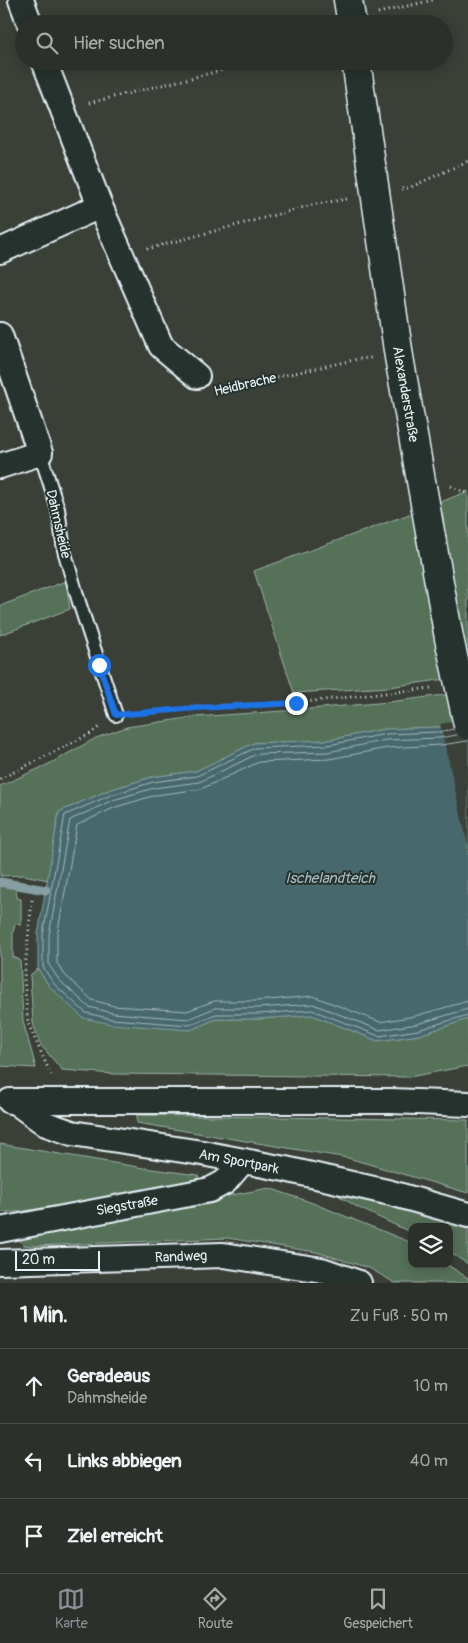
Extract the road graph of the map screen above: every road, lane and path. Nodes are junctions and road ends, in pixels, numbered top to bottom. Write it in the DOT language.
graph roads {
  1 [pos="21,0"];
  2 [pos="348,0"];
  3 [pos="433,0"];
  4 [pos="383,13"];
  5 [pos="27,15"];
  6 [pos="350,15"];
  7 [pos="47,70"];
  8 [pos="224,70"];
  9 [pos="357,70"];
  10 [pos="62,110"];
  11 [pos="468,161"];
  12 [pos="411,187"];
  13 [pos="338,200"];
  14 [pos="100,206"];
  15 [pos="0,251"];
  16 [pos="122,256"];
  17 [pos="0,335"];
  18 [pos="358,359"];
  19 [pos="197,376"];
  20 [pos="40,453"];
  21 [pos="0,466"];
  22 [pos="432,688"];
  23 [pos="116,715"];
  24 [pos="468,725"];
  25 [pos="0,779"];
  26 [pos="32,900"];
  27 [pos="51,1076"];
  28 [pos="7,1101"];
  29 [pos="468,1104"];
  30 [pos="244,1161"];
  31 [pos="468,1215"];
  32 [pos="0,1230"];
  33 [pos="0,1262"];
  34 [pos="359,1283"];
  1 -- 5 [label="street"];
  2 -- 6 [label="main road"];
  3 -- 4 [label="path"];
  7 -- 10 [label="street, Heidbrache"];
  8 -- 10 [label="path"];
  9 -- 24 [label="main road, Alexanderstraße, bridge"];
  10 -- 14 [label="street, Heidbrache"];
  11 -- 12 [label="path"];
  13 -- 16 [label="path"];
  14 -- 15 [label="street"];
  14 -- 16 [label="street, Heidbrache"];
  16 -- 19 [label="street, Heidbrache"];
  17 -- 20 [label="street, Dahmsheide"];
  18 -- 19 [label="path, Heidbrache"];
  20 -- 21 [label="street"];
  20 -- 23 [label="lane, Dahmsheide"];
  22 -- 23 [label="path"];
  23 -- 25 [label="path"];
  26 -- 27 [label="path"];
  28 -- 29 [label="street, Am Sportpark"];
  28 -- 30 [label="street, Am Sportpark"];
  30 -- 31 [label="street, Am Sportpark"];
  30 -- 32 [label="street, Siegstraße"];
  33 -- 34 [label="street, Randweg"];
}
